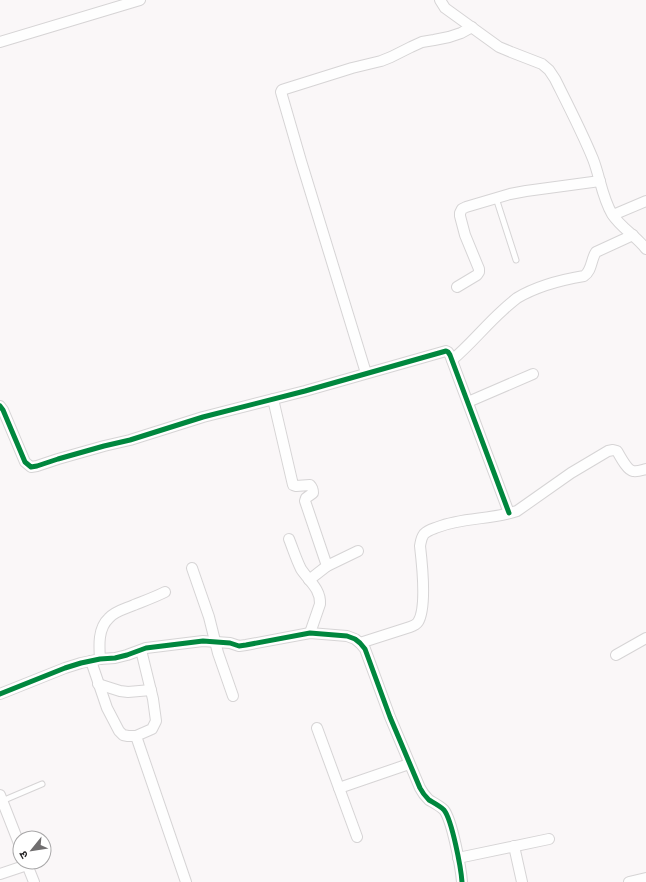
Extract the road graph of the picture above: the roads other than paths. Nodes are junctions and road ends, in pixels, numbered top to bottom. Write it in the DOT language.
graph roads {
  1 [pos="140,0"];
  2 [pos="440,0"];
  3 [pos="472,27"];
  4 [pos="0,42"];
  5 [pos="600,181"];
  6 [pos="496,198"];
  7 [pos="646,201"];
  8 [pos="613,215"];
  9 [pos="632,236"];
  10 [pos="646,249"];
  11 [pos="516,260"];
  12 [pos="457,287"];
  13 [pos="452,360"];
  14 [pos="366,373"];
  15 [pos="533,374"];
  16 [pos="273,399"];
  17 [pos="468,402"];
  18 [pos="0,406"];
  19 [pos="646,468"];
  20 [pos="509,513"];
  21 [pos="290,539"];
  22 [pos="358,551"];
  23 [pos="327,566"];
  24 [pos="192,568"];
  25 [pos="309,580"];
  26 [pos="165,592"];
  27 [pos="310,633"];
  28 [pos="646,638"];
  29 [pos="215,642"];
  30 [pos="360,643"];
  31 [pos="142,650"];
  32 [pos="616,655"];
  33 [pos="95,660"];
  34 [pos="98,684"];
  35 [pos="151,690"];
  36 [pos="0,694"];
  37 [pos="233,696"];
  38 [pos="317,728"];
  39 [pos="136,736"];
  40 [pos="409,764"];
  41 [pos="42,784"];
  42 [pos="339,788"];
  43 [pos="1,798"];
  44 [pos="14,830"];
  45 [pos="357,838"];
  46 [pos="549,839"];
  47 [pos="514,846"];
  48 [pos="458,858"];
  49 [pos="12,870"];
  50 [pos="29,870"];
  51 [pos="0,874"];
  52 [pos="646,878"];
  53 [pos="34,882"];
  54 [pos="186,882"];
  55 [pos="462,882"];
  56 [pos="522,882"];
  57 [pos="629,882"];
  1 -- 4 [label="street"];
  2 -- 3 [label="street"];
  3 -- 5 [label="street"];
  3 -- 14 [label="street"];
  5 -- 6 [label="street"];
  5 -- 8 [label="street"];
  6 -- 11 [label="lane"];
  6 -- 12 [label="street"];
  7 -- 8 [label="street"];
  8 -- 9 [label="street"];
  9 -- 10 [label="street"];
  9 -- 13 [label="street"];
  13 -- 14 [label="street"];
  13 -- 17 [label="street"];
  14 -- 16 [label="street"];
  15 -- 17 [label="street"];
  16 -- 18 [label="street"];
  16 -- 23 [label="street"];
  17 -- 20 [label="street"];
  19 -- 20 [label="street"];
  20 -- 30 [label="street"];
  21 -- 25 [label="street"];
  22 -- 23 [label="street"];
  23 -- 25 [label="street"];
  24 -- 29 [label="street"];
  25 -- 27 [label="street"];
  26 -- 33 [label="street"];
  27 -- 29 [label="street"];
  27 -- 30 [label="street"];
  28 -- 32 [label="street"];
  29 -- 31 [label="street"];
  29 -- 37 [label="street"];
  30 -- 40 [label="street"];
  31 -- 33 [label="street"];
  31 -- 35 [label="street"];
  33 -- 34 [label="street"];
  33 -- 36 [label="street"];
  34 -- 35 [label="street"];
  34 -- 39 [label="street"];
  35 -- 39 [label="street"];
  38 -- 42 [label="street"];
  39 -- 54 [label="street"];
  40 -- 42 [label="street"];
  40 -- 48 [label="street"];
  41 -- 43 [label="lane"];
  42 -- 45 [label="street"];
  43 -- 44 [label="street"];
  46 -- 47 [label="street"];
  47 -- 48 [label="street"];
  47 -- 56 [label="street"];
  48 -- 55 [label="street"];
  49 -- 51 [label="street"];
  50 -- 53 [label="street"];
  52 -- 57 [label="street"];
}
